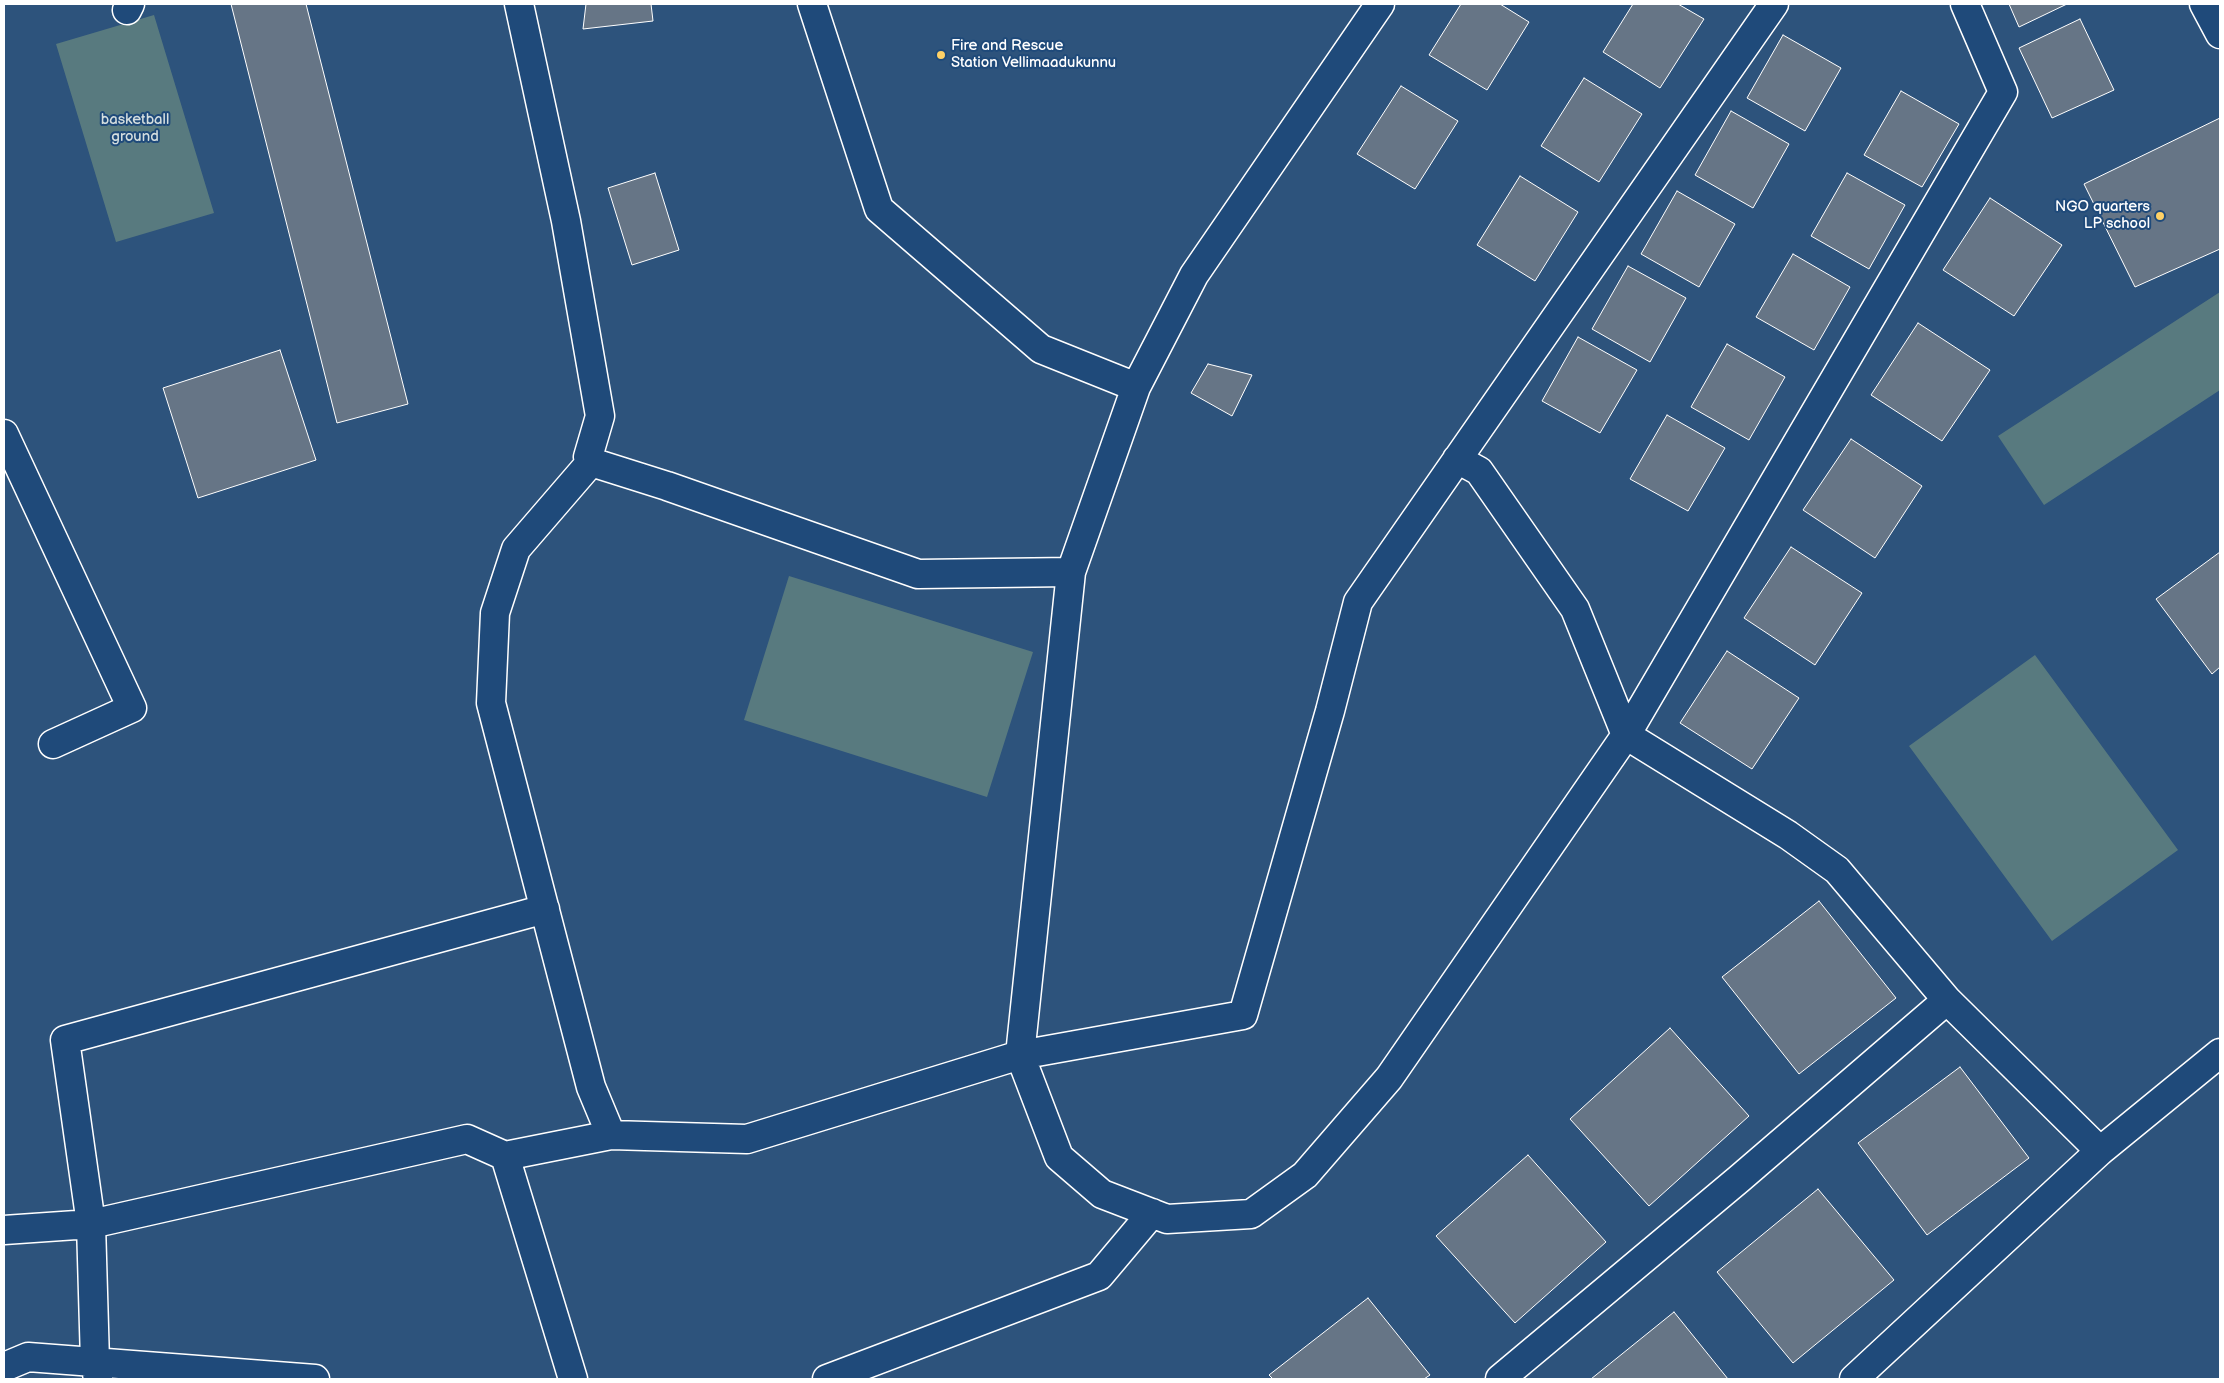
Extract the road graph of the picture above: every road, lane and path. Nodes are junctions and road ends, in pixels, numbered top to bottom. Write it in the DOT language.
graph roads {
  1 [pos="519,4"];
  2 [pos="812,4"];
  3 [pos="1380,4"];
  4 [pos="1774,4"];
  5 [pos="1965,4"];
  6 [pos="2204,4"];
  7 [pos="2220,34"];
  8 [pos="1136,387"];
  9 [pos="4,434"];
  10 [pos="1458,459"];
  11 [pos="591,462"];
  12 [pos="1071,572"];
  13 [pos="1626,735"];
  14 [pos="53,744"];
  15 [pos="545,909"];
  16 [pos="1947,1000"];
  17 [pos="2220,1053"];
  18 [pos="1020,1055"];
  19 [pos="612,1136"];
  20 [pos="2100,1151"];
  21 [pos="505,1156"];
  22 [pos="1152,1213"];
  23 [pos="91,1224"];
  24 [pos="4,1230"];
  25 [pos="4,1366"];
  26 [pos="97,1371"];
  27 [pos="315,1379"];
  28 [pos="573,1379"];
  29 [pos="826,1379"];
  30 [pos="1500,1379"];
  31 [pos="1854,1379"];
  1 -- 11 [label="street"];
  2 -- 8 [label="street"];
  3 -- 8 [label="street"];
  4 -- 10 [label="street"];
  5 -- 13 [label="street"];
  6 -- 7 [label="street"];
  8 -- 12 [label="street"];
  9 -- 14 [label="street"];
  10 -- 13 [label="street"];
  10 -- 18 [label="street"];
  11 -- 12 [label="street"];
  11 -- 15 [label="street"];
  12 -- 18 [label="street"];
  13 -- 16 [label="street"];
  13 -- 22 [label="street"];
  15 -- 19 [label="street"];
  15 -- 23 [label="street"];
  16 -- 20 [label="street"];
  16 -- 30 [label="street"];
  17 -- 20 [label="street"];
  18 -- 19 [label="street"];
  18 -- 22 [label="street"];
  19 -- 21 [label="street"];
  20 -- 31 [label="street"];
  21 -- 23 [label="street"];
  21 -- 28 [label="street"];
  22 -- 29 [label="street"];
  23 -- 24 [label="street"];
  23 -- 26 [label="street"];
  25 -- 26 [label="street"];
  26 -- 27 [label="street"];
}
